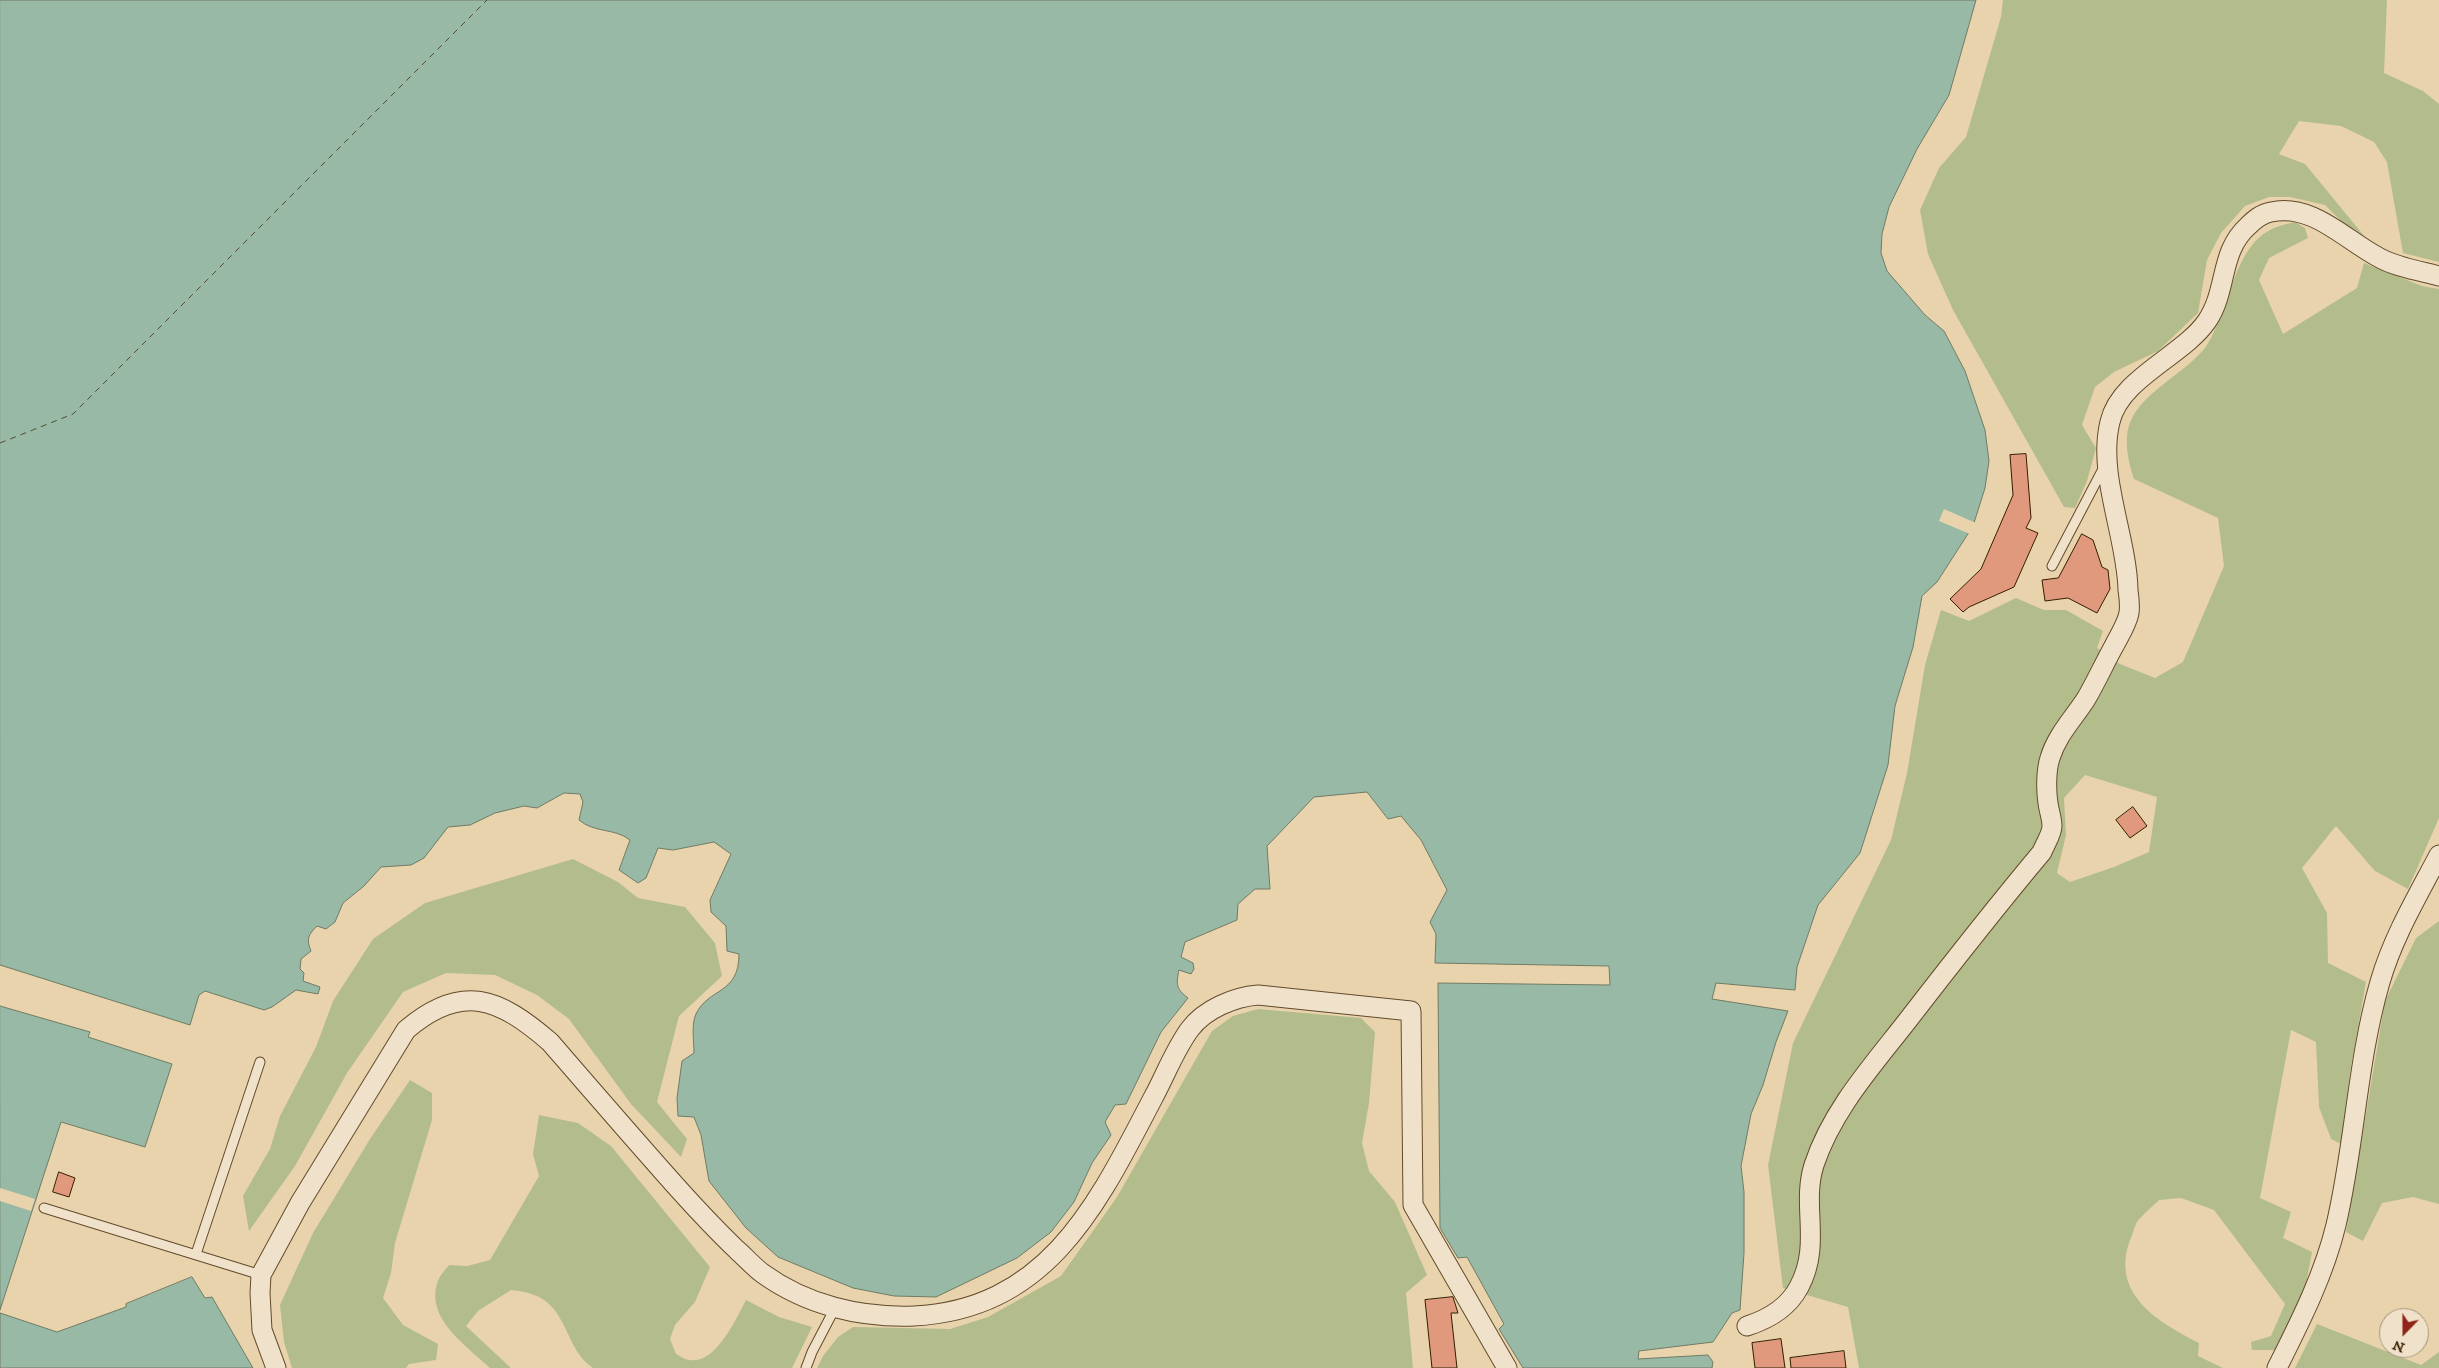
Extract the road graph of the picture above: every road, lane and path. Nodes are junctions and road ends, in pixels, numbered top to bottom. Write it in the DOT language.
graph roads {
  1 [pos="2439,276"];
  2 [pos="2108,458"];
  3 [pos="2052,566"];
  4 [pos="2439,855"];
  5 [pos="260,1062"];
  6 [pos="44,1208"];
  7 [pos="196,1254"];
  8 [pos="262,1274"];
  9 [pos="835,1308"];
  10 [pos="1747,1326"];
  11 [pos="276,1368"];
  12 [pos="806,1368"];
  13 [pos="1507,1368"];
  14 [pos="2277,1368"];
  1 -- 2 [label="street"];
  2 -- 3 [label="lane"];
  2 -- 10 [label="street"];
  4 -- 14 [label="street"];
  5 -- 7 [label="lane"];
  6 -- 7 [label="lane"];
  7 -- 8 [label="lane"];
  8 -- 9 [label="street"];
  8 -- 11 [label="street"];
  9 -- 12 [label="lane"];
  9 -- 13 [label="street"];
}
